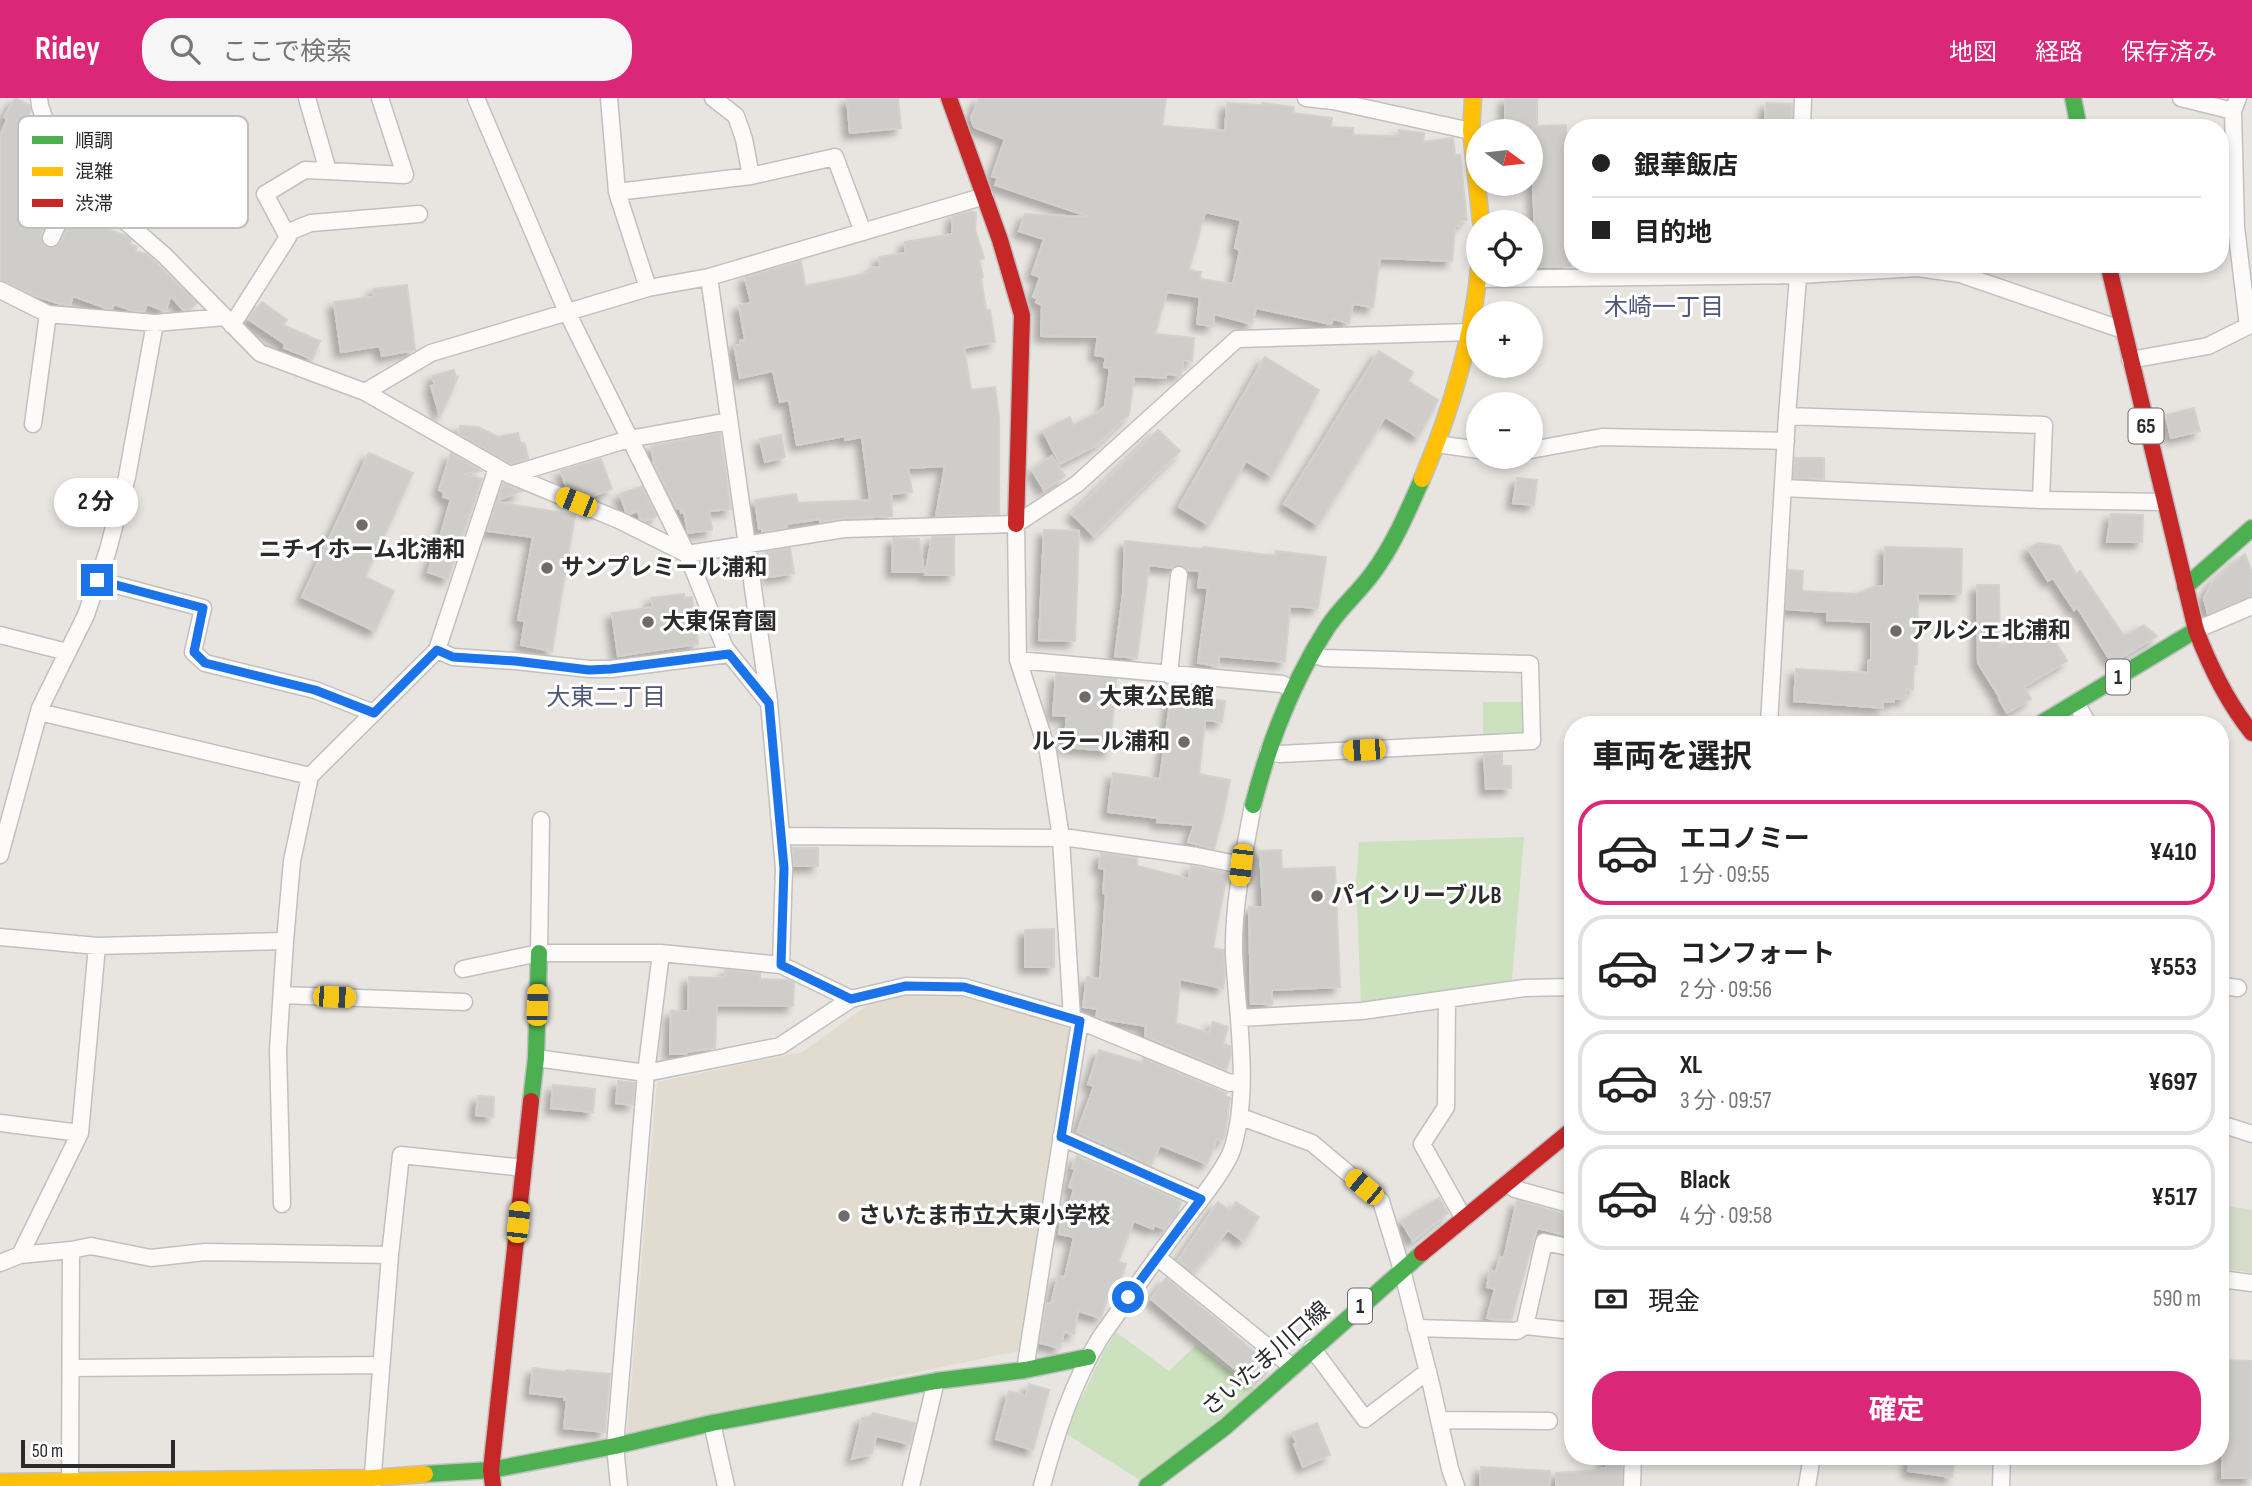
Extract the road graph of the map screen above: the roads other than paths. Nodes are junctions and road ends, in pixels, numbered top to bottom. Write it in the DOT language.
graph roads {
  1 [pos="39,98"];
  2 [pos="307,98"];
  3 [pos="380,98"];
  4 [pos="477,98"];
  5 [pos="609,98"];
  6 [pos="713,98"];
  7 [pos="949,98"];
  8 [pos="1306,98"];
  9 [pos="1473,98"];
  10 [pos="1803,98"];
  11 [pos="2073,98"];
  12 [pos="2181,98"];
  13 [pos="2235,104"];
  14 [pos="44,116"];
  15 [pos="1472,119"];
  16 [pos="1802,119"];
  17 [pos="2077,119"];
  18 [pos="1466,130"];
  19 [pos="328,172"];
  20 [pos="751,176"];
  21 [pos="617,192"];
  22 [pos="985,196"];
  23 [pos="419,214"];
  24 [pos="55,228"];
  25 [pos="132,228"];
  26 [pos="863,232"];
  27 [pos="286,233"];
  28 [pos="51,237"];
  29 [pos="1543,273"];
  30 [pos="1564,273"];
  31 [pos="1799,273"];
  32 [pos="1953,273"];
  33 [pos="2110,273"];
  34 [pos="1960,274"];
  35 [pos="709,277"];
  36 [pos="648,288"];
  37 [pos="0,290"];
  38 [pos="567,312"];
  39 [pos="48,314"];
  40 [pos="229,321"];
  41 [pos="155,323"];
  42 [pos="2250,326"];
  43 [pos="2123,330"];
  44 [pos="1466,332"];
  45 [pos="1466,351"];
  46 [pos="2130,360"];
  47 [pos="365,391"];
  48 [pos="1787,416"];
  49 [pos="729,421"];
  50 [pos="33,425"];
  51 [pos="629,439"];
  52 [pos="1786,441"];
  53 [pos="1437,444"];
  54 [pos="1466,448"];
  55 [pos="1543,448"];
  56 [pos="504,471"];
  57 [pos="1783,488"];
  58 [pos="2041,500"];
  59 [pos="2164,502"];
  60 [pos="1016,524"];
  61 [pos="2252,528"];
  62 [pos="747,546"];
  63 [pos="687,554"];
  64 [pos="1180,575"];
  65 [pos="97,580"];
  66 [pos="2185,587"];
  67 [pos="2252,606"];
  68 [pos="2196,630"];
  69 [pos="0,635"];
  70 [pos="437,650"];
  71 [pos="67,652"];
  72 [pos="729,654"];
  73 [pos="1312,654"];
  74 [pos="1018,660"];
  75 [pos="1169,675"];
  76 [pos="1293,690"];
  77 [pos="769,703"];
  78 [pos="2076,703"];
  79 [pos="39,712"];
  80 [pos="374,713"];
  81 [pos="1769,716"];
  82 [pos="2054,716"];
  83 [pos="2084,716"];
  84 [pos="2252,733"];
  85 [pos="1268,752"];
  86 [pos="310,776"];
  87 [pos="541,820"];
  88 [pos="781,836"];
  89 [pos="1061,838"];
  90 [pos="0,855"];
  91 [pos="1241,865"];
  92 [pos="0,937"];
  93 [pos="285,941"];
  94 [pos="97,946"];
  95 [pos="539,953"];
  96 [pos="661,953"];
  97 [pos="781,965"];
  98 [pos="463,969"];
  99 [pos="1564,987"];
  100 [pos="2229,987"];
  101 [pos="2238,988"];
  102 [pos="282,995"];
  103 [pos="851,999"];
  104 [pos="1447,999"];
  105 [pos="464,1002"];
  106 [pos="1239,1018"];
  107 [pos="1076,1019"];
  108 [pos="536,1058"];
  109 [pos="646,1073"];
  110 [pos="1241,1081"];
  111 [pos="1241,1117"];
  112 [pos="0,1123"];
  113 [pos="2229,1127"];
  114 [pos="80,1133"];
  115 [pos="2252,1135"];
  116 [pos="1061,1137"];
  117 [pos="1564,1138"];
  118 [pos="524,1168"];
  119 [pos="1508,1184"];
  120 [pos="1201,1199"];
  121 [pos="1564,1203"];
  122 [pos="282,1204"];
  123 [pos="1464,1219"];
  124 [pos="1564,1246"];
  125 [pos="71,1250"];
  126 [pos="20,1255"];
  127 [pos="390,1255"];
  128 [pos="1157,1257"];
  129 [pos="0,1263"];
  130 [pos="1402,1270"];
  131 [pos="2229,1280"];
  132 [pos="2252,1283"];
  133 [pos="1525,1326"];
  134 [pos="1416,1328"];
  135 [pos="1564,1330"];
  136 [pos="1312,1348"];
  137 [pos="1088,1357"];
  138 [pos="381,1365"];
  139 [pos="1291,1366"];
  140 [pos="71,1368"];
  141 [pos="1025,1370"];
  142 [pos="1428,1371"];
  143 [pos="936,1381"];
  144 [pos="1439,1420"];
  145 [pos="1549,1421"];
  146 [pos="712,1423"];
  147 [pos="615,1446"];
  148 [pos="1633,1465"];
  149 [pos="1810,1465"];
  150 [pos="2002,1465"];
  151 [pos="492,1478"];
  152 [pos="0,1482"];
  153 [pos="372,1482"];
  154 [pos="71,1484"];
  155 [pos="619,1486"];
  156 [pos="726,1486"];
  157 [pos="911,1486"];
  158 [pos="1042,1486"];
  159 [pos="1147,1486"];
  160 [pos="1456,1486"];
  161 [pos="1632,1486"];
  162 [pos="1807,1486"];
  163 [pos="2001,1486"];
  1 -- 14 [label="street"];
  2 -- 19 [label="street"];
  3 -- 19 [label="street"];
  4 -- 38 [label="street"];
  5 -- 21 [label="street"];
  6 -- 20 [label="street"];
  7 -- 22 [label="street"];
  8 -- 18 [label="street"];
  9 -- 15 [label="street"];
  10 -- 16 [label="street"];
  11 -- 17 [label="street"];
  12 -- 13 [label="street"];
  13 -- 42 [label="street"];
  19 -- 27 [label="street"];
  20 -- 21 [label="street"];
  20 -- 26 [label="street"];
  21 -- 36 [label="street"];
  22 -- 26 [label="street"];
  22 -- 60 [label="street"];
  23 -- 27 [label="street"];
  24 -- 28 [label="street"];
  25 -- 40 [label="street"];
  26 -- 35 [label="street"];
  27 -- 40 [label="street"];
  29 -- 30 [label="street"];
  31 -- 48 [label="street"];
  32 -- 34 [label="street"];
  33 -- 43 [label="street, 65"];
  34 -- 43 [label="street"];
  35 -- 36 [label="street"];
  35 -- 49 [label="street"];
  36 -- 38 [label="street"];
  37 -- 39 [label="street"];
  38 -- 47 [label="street"];
  38 -- 51 [label="street"];
  39 -- 41 [label="street"];
  39 -- 50 [label="street"];
  40 -- 41 [label="street"];
  40 -- 47 [label="street"];
  41 -- 65 [label="street"];
  42 -- 46 [label="street"];
  43 -- 46 [label="street, 65"];
  44 -- 60 [label="street"];
  45 -- 53 [label="street"];
  46 -- 59 [label="street, 65"];
  47 -- 56 [label="street"];
  48 -- 52 [label="street"];
  48 -- 58 [label="street"];
  49 -- 51 [label="street"];
  49 -- 62 [label="street"];
  51 -- 56 [label="street"];
  51 -- 63 [label="street"];
  52 -- 55 [label="street"];
  52 -- 57 [label="street"];
  53 -- 54 [label="street"];
  53 -- 73 [label="street"];
  56 -- 63 [label="street"];
  56 -- 70 [label="street"];
  57 -- 58 [label="street"];
  57 -- 81 [label="street"];
  58 -- 59 [label="street"];
  59 -- 66 [label="street, 65"];
  60 -- 62 [label="street"];
  60 -- 74 [label="street"];
  61 -- 66 [label="street"];
  62 -- 63 [label="street"];
  62 -- 77 [label="street"];
  63 -- 72 [label="street"];
  64 -- 75 [label="street"];
  65 -- 71 [label="street"];
  65 -- 80 [label="street"];
  66 -- 68 [label="street"];
  67 -- 68 [label="street"];
  68 -- 78 [label="street, 1"];
  68 -- 84 [label="street"];
  69 -- 71 [label="street"];
  70 -- 72 [label="street"];
  70 -- 80 [label="street"];
  71 -- 79 [label="street"];
  72 -- 77 [label="street"];
  73 -- 76 [label="street"];
  73 -- 85 [label="street"];
  74 -- 75 [label="street"];
  74 -- 89 [label="street"];
  75 -- 76 [label="street"];
  76 -- 85 [label="street"];
  77 -- 88 [label="street"];
  78 -- 82 [label="street, 1"];
  78 -- 83 [label="street"];
  79 -- 86 [label="street"];
  79 -- 90 [label="street"];
  80 -- 86 [label="street"];
  85 -- 91 [label="street"];
  86 -- 93 [label="street"];
  87 -- 95 [label="street"];
  88 -- 89 [label="street"];
  88 -- 97 [label="street"];
  89 -- 91 [label="street"];
  89 -- 107 [label="street"];
  91 -- 106 [label="street"];
  92 -- 94 [label="street"];
  93 -- 94 [label="street"];
  93 -- 102 [label="street"];
  94 -- 114 [label="street"];
  95 -- 96 [label="street"];
  95 -- 98 [label="street"];
  95 -- 108 [label="street"];
  96 -- 97 [label="street"];
  96 -- 109 [label="street"];
  97 -- 103 [label="street"];
  99 -- 104 [label="street"];
  100 -- 101 [label="street"];
  102 -- 105 [label="street"];
  102 -- 122 [label="street"];
  103 -- 107 [label="street"];
  103 -- 109 [label="street"];
  104 -- 106 [label="street"];
  104 -- 123 [label="street"];
  106 -- 110 [label="street"];
  107 -- 110 [label="street"];
  107 -- 116 [label="street"];
  108 -- 109 [label="street"];
  108 -- 118 [label="street"];
  109 -- 147 [label="street"];
  110 -- 111 [label="street"];
  111 -- 120 [label="street"];
  111 -- 130 [label="street"];
  112 -- 114 [label="street"];
  113 -- 115 [label="street"];
  114 -- 126 [label="street"];
  116 -- 120 [label="street"];
  116 -- 141 [label="street"];
  117 -- 119 [label="street, さいたま川口線 / 1"];
  118 -- 127 [label="street"];
  118 -- 151 [label="street"];
  119 -- 121 [label="street"];
  119 -- 123 [label="street, さいたま川口線 / 1"];
  120 -- 128 [label="street"];
  123 -- 130 [label="street, さいたま川口線 / 1"];
  124 -- 133 [label="street"];
  125 -- 126 [label="street"];
  125 -- 127 [label="street"];
  125 -- 140 [label="street"];
  126 -- 129 [label="street"];
  127 -- 138 [label="street"];
  128 -- 137 [label="street"];
  128 -- 139 [label="street"];
  130 -- 134 [label="street"];
  130 -- 136 [label="street, さいたま川口線 / 1"];
  131 -- 132 [label="street"];
  133 -- 134 [label="street"];
  133 -- 135 [label="street"];
  134 -- 142 [label="street"];
  136 -- 139 [label="street, さいたま川口線 / 1"];
  136 -- 142 [label="street"];
  137 -- 141 [label="street"];
  137 -- 158 [label="street"];
  138 -- 140 [label="street"];
  138 -- 153 [label="street"];
  139 -- 159 [label="street, さいたま川口線 / 1"];
  140 -- 154 [label="street"];
  141 -- 143 [label="street"];
  142 -- 144 [label="street"];
  143 -- 146 [label="street"];
  143 -- 157 [label="street"];
  144 -- 145 [label="street"];
  144 -- 160 [label="street"];
  146 -- 147 [label="street"];
  146 -- 156 [label="street"];
  147 -- 151 [label="street"];
  147 -- 155 [label="street"];
  148 -- 161 [label="street"];
  149 -- 162 [label="street"];
  150 -- 163 [label="street"];
  151 -- 153 [label="street"];
  152 -- 154 [label="street"];
  153 -- 154 [label="street"];
}
